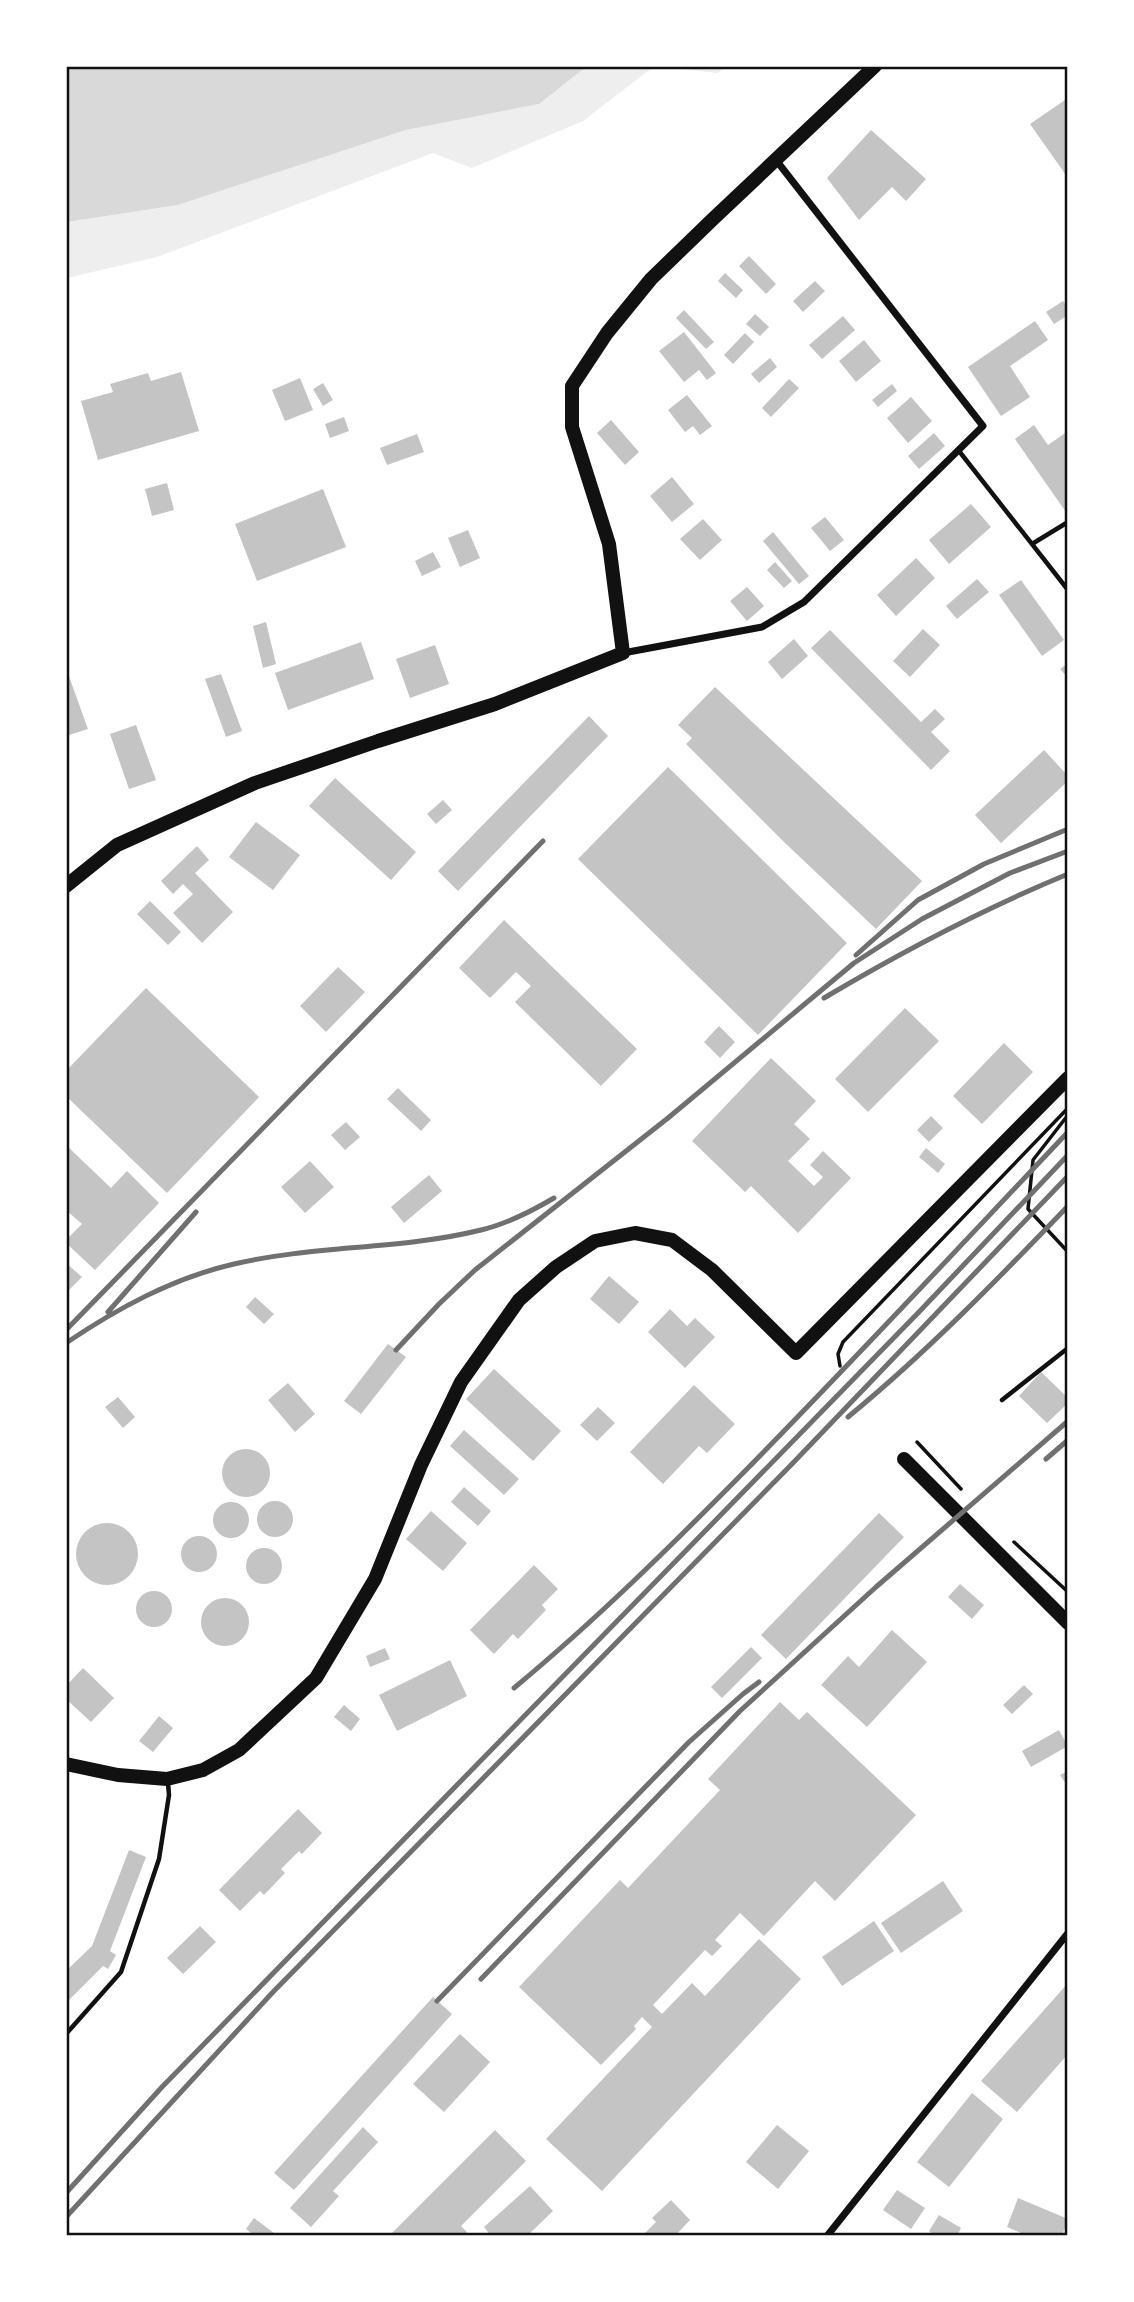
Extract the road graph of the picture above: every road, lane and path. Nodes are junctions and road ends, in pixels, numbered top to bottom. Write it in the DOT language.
graph roads {
  1 [pos="875,66"];
  2 [pos="776,160"];
  3 [pos="958,450"];
  4 [pos="1068,522"];
  5 [pos="1032,544"];
  6 [pos="1068,590"];
  7 [pos="623,653"];
  8 [pos="66,886"];
  9 [pos="1068,1078"];
  10 [pos="1068,1108"];
  11 [pos="1068,1115"];
  12 [pos="1068,1252"];
  13 [pos="1068,1348"];
  14 [pos="840,1366"];
  15 [pos="1002,1400"];
  16 [pos="917,1442"];
  17 [pos="904,1459"];
  18 [pos="963,1491"];
  19 [pos="1010,1538"];
  20 [pos="1068,1592"];
  21 [pos="1068,1622"];
  22 [pos="66,1764"];
  23 [pos="167,1779"];
  24 [pos="1068,1933"];
  25 [pos="66,2034"];
  26 [pos="828,2235"];
  1 -- 2 [label="main road"];
  2 -- 3 [label="street"];
  2 -- 7 [label="main road"];
  3 -- 5 [label="lane"];
  3 -- 7 [label="street"];
  4 -- 5 [label="lane"];
  5 -- 6 [label="lane"];
  7 -- 8 [label="main road"];
  9 -- 23 [label="main road"];
  10 -- 14 [label="path"];
  11 -- 12 [label="path"];
  13 -- 15 [label="lane"];
  16 -- 18 [label="path"];
  17 -- 21 [label="main road"];
  19 -- 20 [label="path"];
  22 -- 23 [label="main road"];
  23 -- 25 [label="lane"];
  24 -- 26 [label="street"];
}
